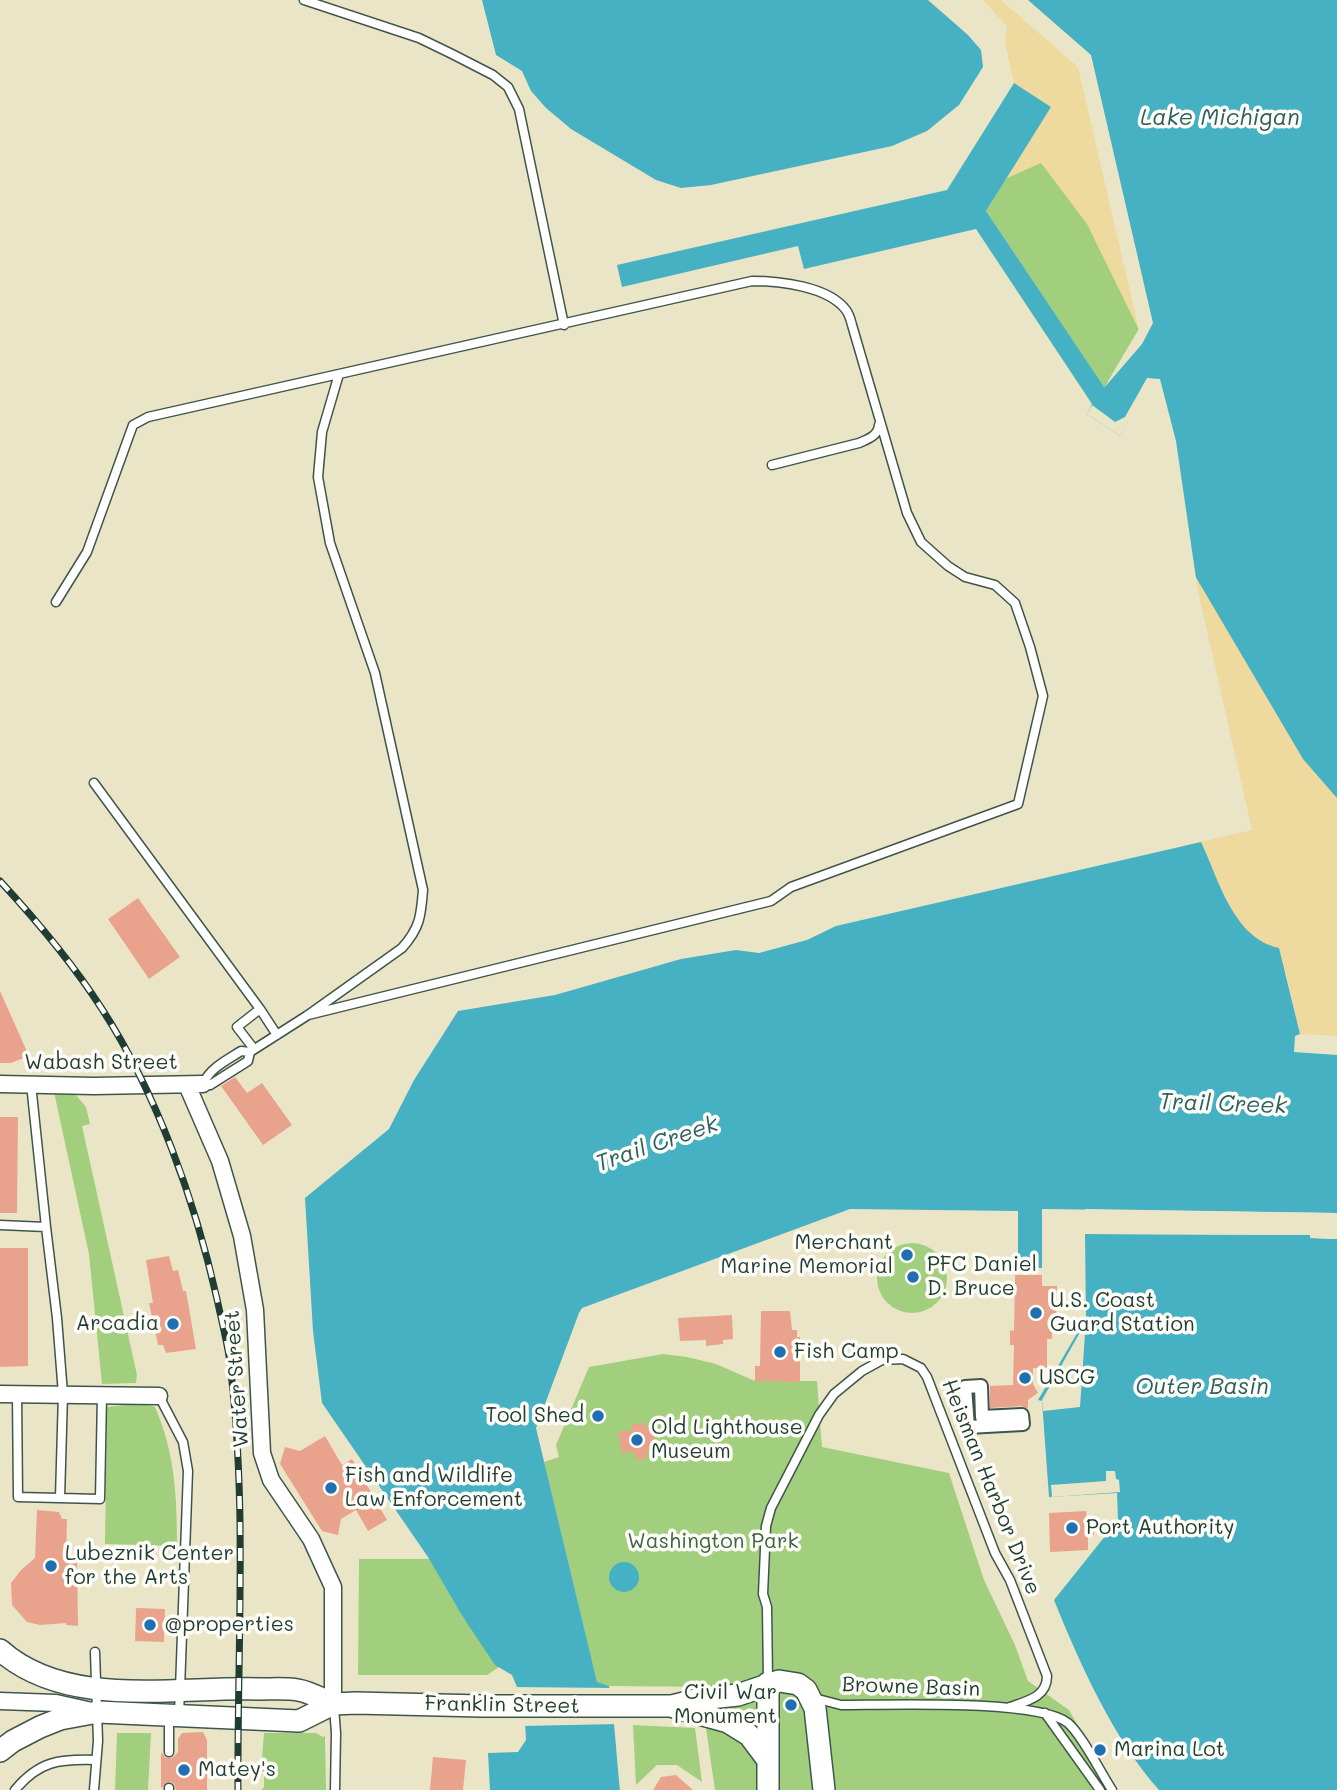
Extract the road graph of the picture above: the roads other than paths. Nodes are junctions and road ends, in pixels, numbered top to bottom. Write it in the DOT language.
graph roads {
  1 [pos="304,0"];
  2 [pos="564,325"];
  3 [pos="339,374"];
  4 [pos="880,422"];
  5 [pos="772,465"];
  6 [pos="56,602"];
  7 [pos="94,783"];
  8 [pos="260,1009"];
  9 [pos="307,1015"];
  10 [pos="277,1035"];
  11 [pos="252,1051"];
  12 [pos="0,1083"];
  13 [pos="31,1084"];
  14 [pos="195,1084"];
  15 [pos="0,1226"];
  16 [pos="46,1227"];
  17 [pos="981,1386"];
  18 [pos="0,1394"];
  19 [pos="17,1394"];
  20 [pos="63,1394"];
  21 [pos="102,1395"];
  22 [pos="159,1396"];
  23 [pos="60,1498"];
  24 [pos="0,1650"];
  25 [pos="95,1652"];
  26 [pos="768,1683"];
  27 [pos="97,1690"];
  28 [pos="181,1690"];
  29 [pos="811,1697"];
  30 [pos="0,1701"];
  31 [pos="333,1704"];
  32 [pos="670,1706"];
  33 [pos="1010,1707"];
  34 [pos="58,1711"];
  35 [pos="98,1712"];
  36 [pos="1045,1713"];
  37 [pos="174,1716"];
  38 [pos="0,1751"];
  39 [pos="169,1752"];
  40 [pos="766,1759"];
  41 [pos="95,1760"];
  42 [pos="15,1790"];
  43 [pos="94,1790"];
  44 [pos="335,1790"];
  45 [pos="768,1790"];
  46 [pos="824,1790"];
  47 [pos="1100,1790"];
  48 [pos="1112,1790"];
  1 -- 2 [label="lane"];
  2 -- 3 [label="lane"];
  2 -- 4 [label="lane"];
  3 -- 6 [label="lane"];
  3 -- 9 [label="lane"];
  4 -- 5 [label="lane"];
  4 -- 9 [label="lane"];
  7 -- 8 [label="lane"];
  8 -- 10 [label="lane"];
  8 -- 11 [label="lane"];
  9 -- 10 [label="lane"];
  10 -- 11 [label="lane"];
  11 -- 14 [label="lane"];
  12 -- 13 [label="street, Wabash Street"];
  13 -- 14 [label="street, Wabash Street"];
  13 -- 16 [label="lane"];
  14 -- 31 [label="street, Water Street"];
  15 -- 16 [label="lane"];
  16 -- 20 [label="lane"];
  17 -- 17 [label="street"];
  18 -- 19 [label="street"];
  19 -- 20 [label="street"];
  19 -- 23 [label="lane"];
  20 -- 21 [label="street"];
  20 -- 23 [label="lane"];
  21 -- 22 [label="street"];
  21 -- 23 [label="lane"];
  22 -- 28 [label="lane"];
  24 -- 27 [label="street, Franklin Street"];
  25 -- 27 [label="lane"];
  26 -- 29 [label="street"];
  26 -- 32 [label="street, Franklin Street"];
  26 -- 33 [label="lane, Heisman Harbor Drive"];
  26 -- 40 [label="street"];
  27 -- 28 [label="street, Franklin Street"];
  27 -- 34 [label="street"];
  27 -- 35 [label="lane"];
  28 -- 31 [label="street, Franklin Street"];
  28 -- 37 [label="lane"];
  29 -- 33 [label="lane, Browne Basin"];
  29 -- 46 [label="street"];
  30 -- 34 [label="street"];
  31 -- 32 [label="street, Franklin Street"];
  31 -- 37 [label="street, Franklin Street"];
  31 -- 44 [label="lane"];
  32 -- 40 [label="street, Franklin Street"];
  33 -- 36 [label="lane, Browne Basin"];
  34 -- 35 [label="street, Franklin Street"];
  34 -- 38 [label="street, Franklin Street"];
  35 -- 37 [label="street, Franklin Street"];
  35 -- 41 [label="lane"];
  36 -- 47 [label="lane"];
  36 -- 48 [label="lane"];
  37 -- 39 [label="lane"];
  40 -- 45 [label="street"];
  41 -- 42 [label="lane"];
  41 -- 43 [label="lane"];
}
